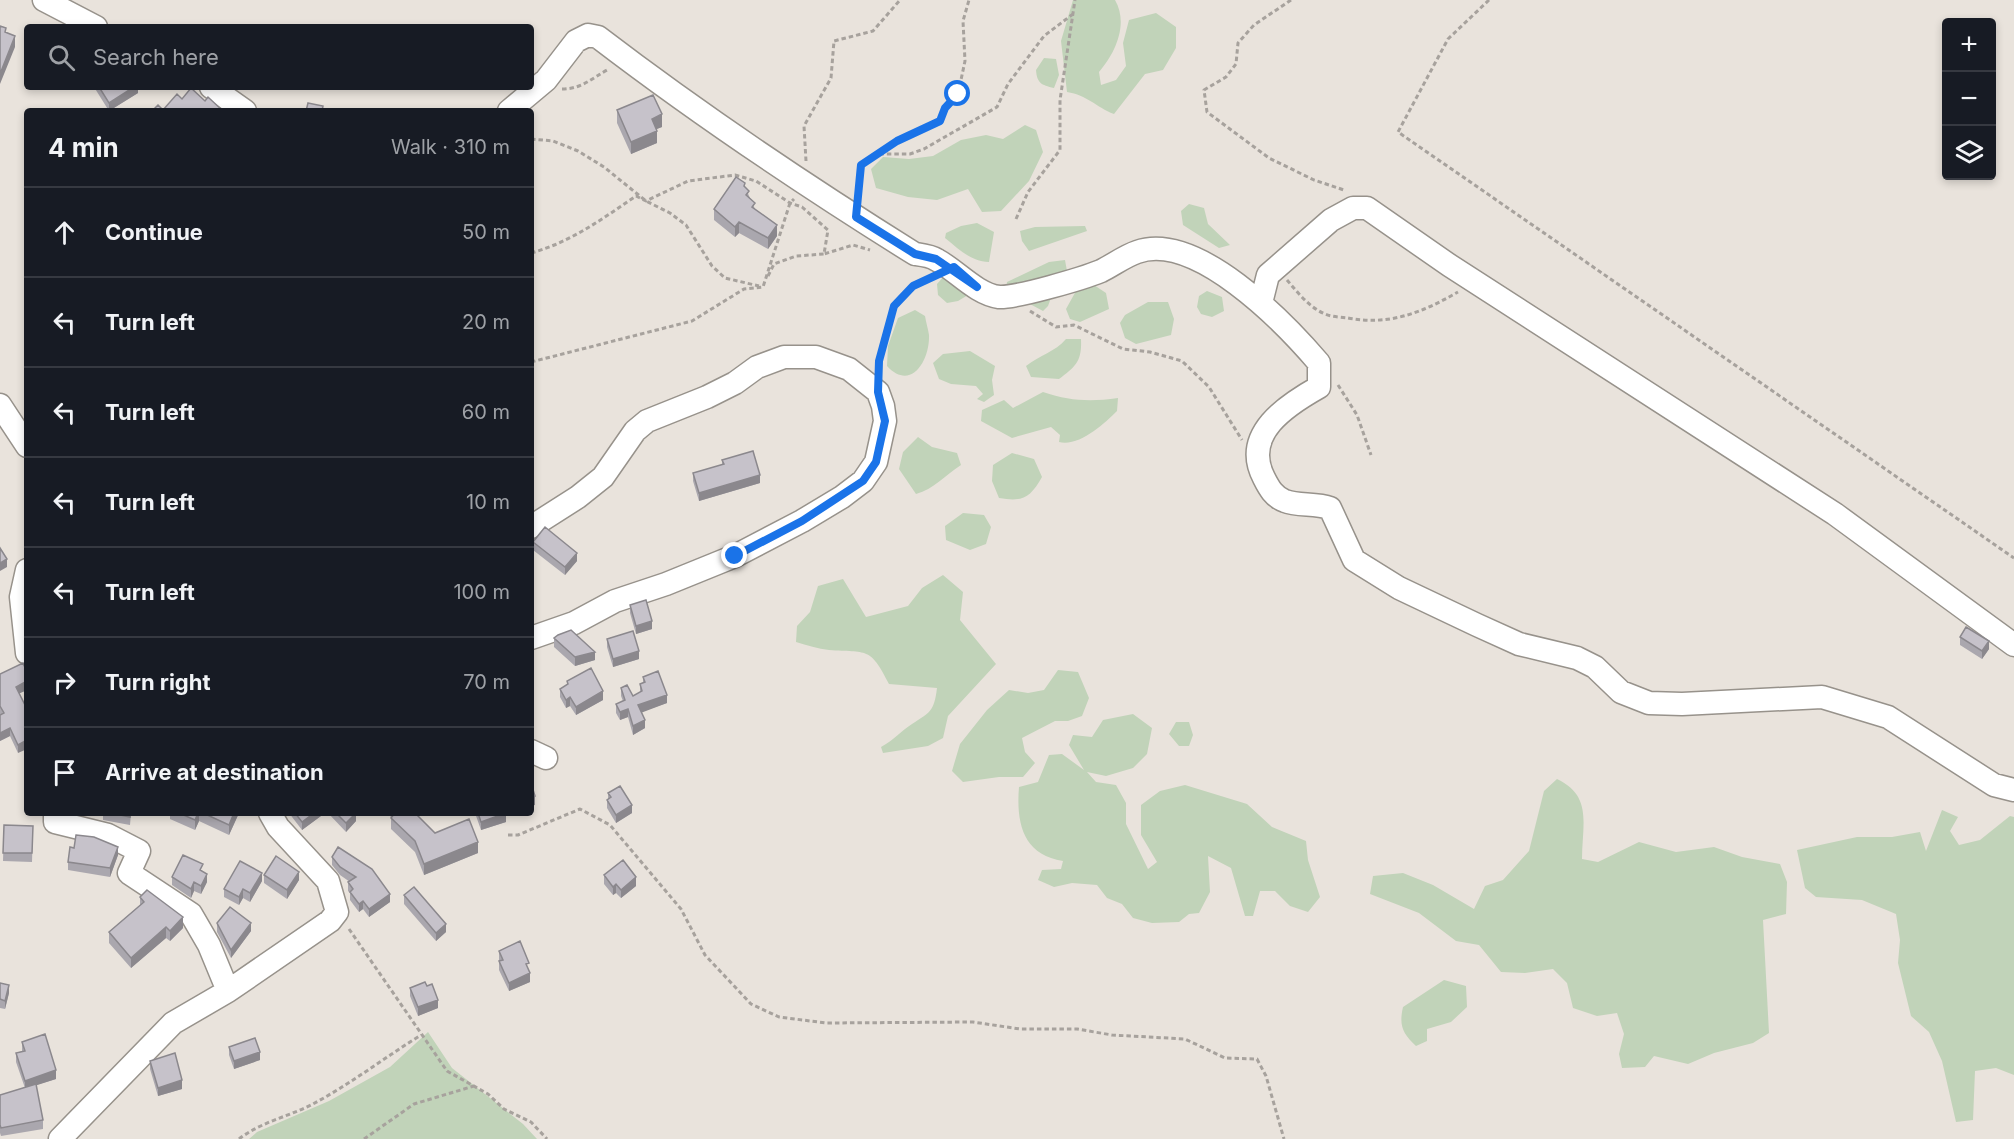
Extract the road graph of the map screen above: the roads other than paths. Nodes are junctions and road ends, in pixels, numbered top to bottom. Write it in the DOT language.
graph roads {
  1 [pos="44,0"];
  2 [pos="90,24"];
  3 [pos="215,90"];
  4 [pos="241,108"];
  5 [pos="513,108"];
  6 [pos="1261,303"];
  7 [pos="2,414"];
  8 [pos="24,442"];
  9 [pos="534,525"];
  10 [pos="24,584"];
  11 [pos="24,624"];
  12 [pos="534,637"];
  13 [pos="2014,645"];
  14 [pos="2014,790"];
  15 [pos="55,816"];
  16 [pos="272,816"];
  17 [pos="228,991"];
  18 [pos="60,1139"];
  1 -- 2 [label="street"];
  3 -- 4 [label="street"];
  5 -- 6 [label="street"];
  6 -- 13 [label="street"];
  6 -- 14 [label="street"];
  7 -- 8 [label="street"];
  9 -- 12 [label="street"];
  10 -- 11 [label="street"];
  15 -- 17 [label="street"];
  16 -- 17 [label="street"];
  17 -- 18 [label="street"];
}
